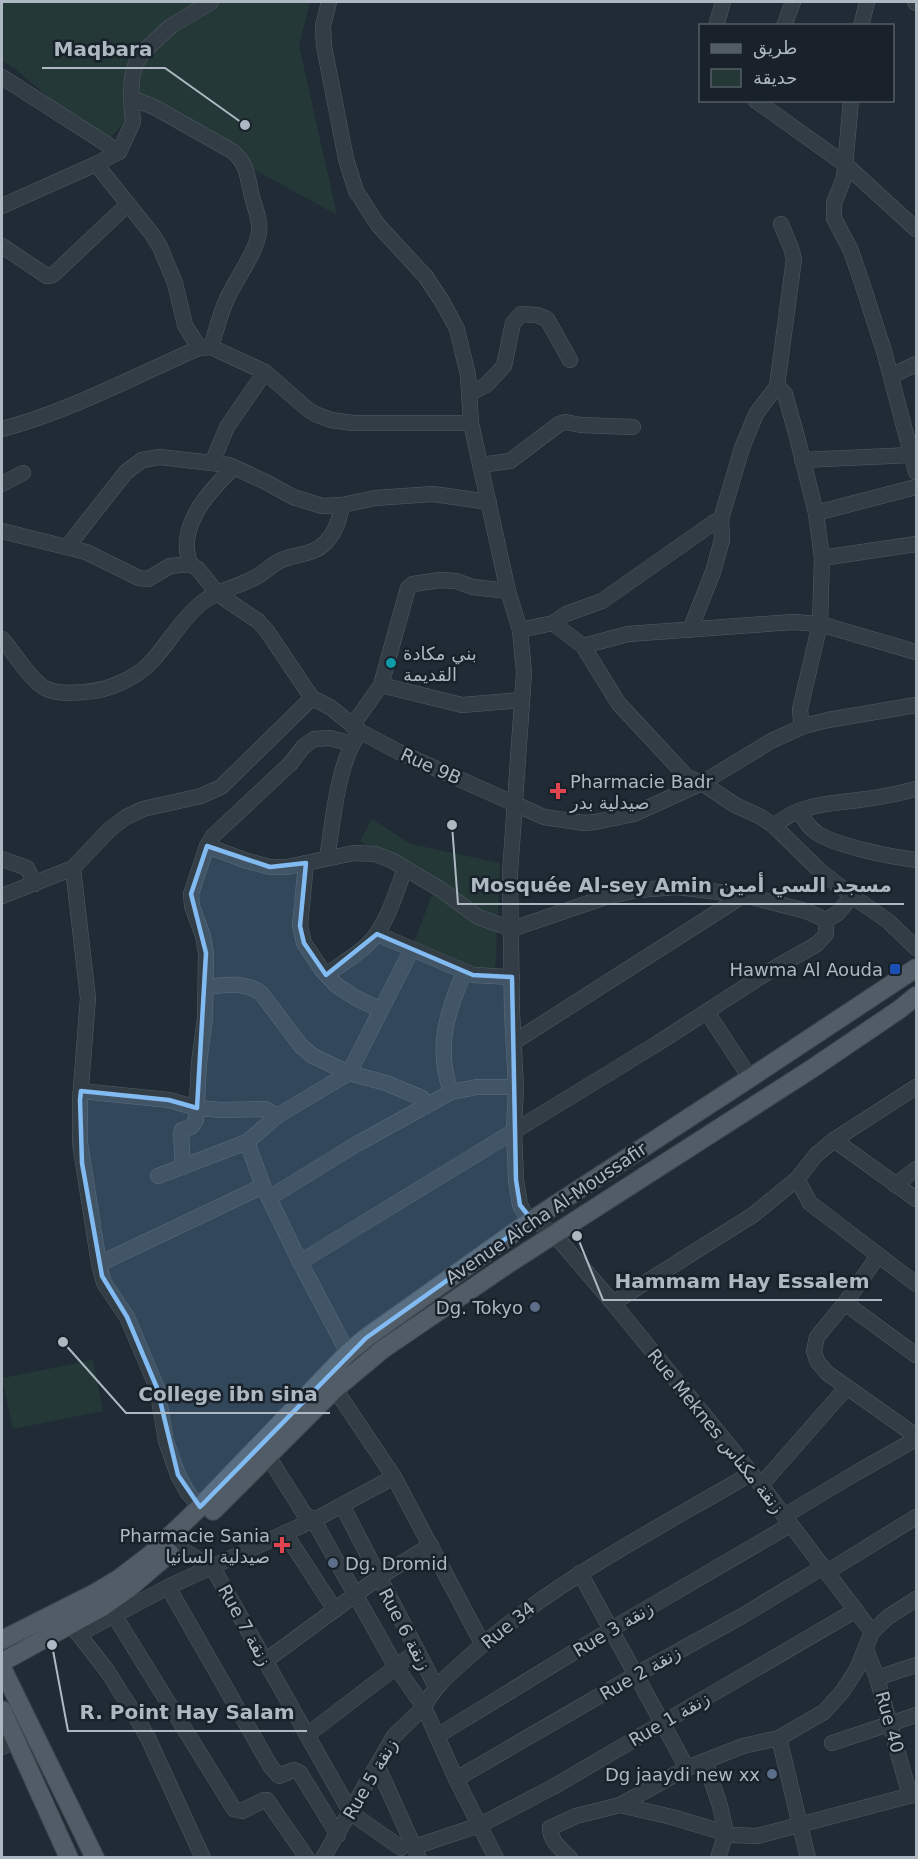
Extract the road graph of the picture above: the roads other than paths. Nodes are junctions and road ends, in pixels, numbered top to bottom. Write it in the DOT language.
graph roads {
  1 [pos="211,2"];
  2 [pos="329,2"];
  3 [pos="723,2"];
  4 [pos="793,2"];
  5 [pos="867,2"];
  6 [pos="717,24"];
  7 [pos="785,24"];
  8 [pos="862,24"];
  9 [pos="2,76"];
  10 [pos="131,98"];
  11 [pos="758,102"];
  12 [pos="851,102"];
  13 [pos="119,152"];
  14 [pos="96,164"];
  15 [pos="846,165"];
  16 [pos="127,205"];
  17 [pos="2,206"];
  18 [pos="780,224"];
  19 [pos="916,229"];
  20 [pos="2,246"];
  21 [pos="205,347"];
  22 [pos="570,360"];
  23 [pos="916,364"];
  24 [pos="265,372"];
  25 [pos="891,376"];
  26 [pos="777,386"];
  27 [pos="469,394"];
  28 [pos="471,423"];
  29 [pos="633,427"];
  30 [pos="2,429"];
  31 [pos="912,455"];
  32 [pos="802,460"];
  33 [pos="212,463"];
  34 [pos="481,465"];
  35 [pos="233,468"];
  36 [pos="916,472"];
  37 [pos="23,473"];
  38 [pos="2,484"];
  39 [pos="916,488"];
  40 [pos="489,502"];
  41 [pos="342,505"];
  42 [pos="816,513"];
  43 [pos="721,519"];
  44 [pos="2,531"];
  45 [pos="916,544"];
  46 [pos="68,547"];
  47 [pos="822,558"];
  48 [pos="190,564"];
  49 [pos="508,591"];
  50 [pos="218,594"];
  51 [pos="553,623"];
  52 [pos="819,624"];
  53 [pos="520,630"];
  54 [pos="690,630"];
  55 [pos="2,639"];
  56 [pos="583,646"];
  57 [pos="916,652"];
  58 [pos="381,686"];
  59 [pos="312,698"];
  60 [pos="521,700"];
  61 [pos="916,705"];
  62 [pos="804,726"];
  63 [pos="355,734"];
  64 [pos="702,783"];
  65 [pos="916,789"];
  66 [pos="514,802"];
  67 [pos="800,811"];
  68 [pos="774,826"];
  69 [pos="819,835"];
  70 [pos="207,846"];
  71 [pos="804,854"];
  72 [pos="327,858"];
  73 [pos="2,859"];
  74 [pos="916,860"];
  75 [pos="306,863"];
  76 [pos="73,868"];
  77 [pos="405,868"];
  78 [pos="35,884"];
  79 [pos="744,895"];
  80 [pos="2,896"];
  81 [pos="852,896"];
  82 [pos="826,920"];
  83 [pos="512,929"];
  84 [pos="377,934"];
  85 [pos="916,948"];
  86 [pos="412,949"];
  87 [pos="916,968"];
  88 [pos="465,972"];
  89 [pos="327,974"];
  90 [pos="512,976"];
  91 [pos="206,987"];
  92 [pos="916,996"];
  93 [pos="381,1010"];
  94 [pos="707,1012"];
  95 [pos="514,1042"];
  96 [pos="349,1072"];
  97 [pos="750,1078"];
  98 [pos="516,1087"];
  99 [pos="916,1087"];
  100 [pos="81,1091"];
  101 [pos="451,1092"];
  102 [pos="426,1106"];
  103 [pos="197,1108"];
  104 [pos="277,1116"];
  105 [pos="514,1130"];
  106 [pos="834,1140"];
  107 [pos="247,1142"];
  108 [pos="183,1167"];
  109 [pos="916,1169"];
  110 [pos="158,1176"];
  111 [pos="797,1179"];
  112 [pos="895,1185"];
  113 [pos="266,1192"];
  114 [pos="916,1199"];
  115 [pos="532,1220"];
  116 [pos="554,1234"];
  117 [pos="878,1256"];
  118 [pos="300,1262"];
  119 [pos="99,1264"];
  120 [pos="916,1284"];
  121 [pos="613,1303"];
  122 [pos="845,1303"];
  123 [pos="348,1353"];
  124 [pos="916,1356"];
  125 [pos="360,1368"];
  126 [pos="329,1384"];
  127 [pos="847,1387"];
  128 [pos="916,1438"];
  129 [pos="263,1451"];
  130 [pos="394,1477"];
  131 [pos="755,1480"];
  132 [pos="342,1505"];
  133 [pos="200,1506"];
  134 [pos="916,1517"];
  135 [pos="313,1519"];
  136 [pos="787,1520"];
  137 [pos="285,1533"];
  138 [pos="431,1545"];
  139 [pos="177,1547"];
  140 [pos="213,1568"];
  141 [pos="825,1569"];
  142 [pos="580,1573"];
  143 [pos="378,1578"];
  144 [pos="168,1587"];
  145 [pos="355,1595"];
  146 [pos="916,1599"];
  147 [pos="335,1610"];
  148 [pos="856,1610"];
  149 [pos="114,1615"];
  150 [pos="75,1630"];
  151 [pos="610,1630"];
  152 [pos="872,1632"];
  153 [pos="2,1640"];
  154 [pos="483,1645"];
  155 [pos="866,1649"];
  156 [pos="417,1651"];
  157 [pos="2,1660"];
  158 [pos="265,1660"];
  159 [pos="916,1665"];
  160 [pos="396,1667"];
  161 [pos="636,1674"];
  162 [pos="878,1678"];
  163 [pos="436,1687"];
  164 [pos="424,1707"];
  165 [pos="2,1710"];
  166 [pos="916,1715"];
  167 [pos="662,1723"];
  168 [pos="890,1724"];
  169 [pos="307,1735"];
  170 [pos="437,1736"];
  171 [pos="779,1738"];
  172 [pos="832,1743"];
  173 [pos="9,1744"];
  174 [pos="705,1761"];
  175 [pos="377,1765"];
  176 [pos="687,1768"];
  177 [pos="456,1779"];
  178 [pos="913,1795"];
  179 [pos="620,1805"];
  180 [pos="351,1813"];
  181 [pos="480,1825"];
  182 [pos="800,1825"];
  183 [pos="726,1833"];
  184 [pos="338,1835"];
  185 [pos="408,1849"];
  186 [pos="69,1857"];
  187 [pos="95,1857"];
  188 [pos="203,1857"];
  189 [pos="307,1857"];
  190 [pos="324,1857"];
  191 [pos="496,1857"];
  192 [pos="570,1857"];
  193 [pos="718,1857"];
  194 [pos="808,1857"];
  1 -- 10 [label="street"];
  2 -- 27 [label="street"];
  3 -- 6 [label="street"];
  4 -- 7 [label="street"];
  5 -- 8 [label="street"];
  9 -- 13 [label="street"];
  10 -- 13 [label="street"];
  10 -- 21 [label="street"];
  11 -- 15 [label="street"];
  12 -- 15 [label="street"];
  13 -- 14 [label="street"];
  14 -- 16 [label="street"];
  14 -- 17 [label="street"];
  15 -- 19 [label="street"];
  15 -- 25 [label="street"];
  16 -- 20 [label="street"];
  16 -- 21 [label="street"];
  18 -- 26 [label="street"];
  21 -- 24 [label="street"];
  21 -- 30 [label="street"];
  22 -- 27 [label="street"];
  23 -- 25 [label="street"];
  24 -- 28 [label="street"];
  24 -- 33 [label="street"];
  25 -- 31 [label="street"];
  26 -- 32 [label="street"];
  26 -- 43 [label="street"];
  27 -- 28 [label="street"];
  28 -- 34 [label="street"];
  29 -- 34 [label="street"];
  31 -- 32 [label="street"];
  31 -- 36 [label="street"];
  32 -- 42 [label="street"];
  33 -- 35 [label="street"];
  33 -- 46 [label="street"];
  34 -- 40 [label="street"];
  35 -- 41 [label="street"];
  35 -- 48 [label="street"];
  37 -- 38 [label="street"];
  39 -- 42 [label="street"];
  40 -- 41 [label="street"];
  40 -- 49 [label="street"];
  41 -- 50 [label="street"];
  42 -- 47 [label="street"];
  43 -- 51 [label="street"];
  43 -- 54 [label="street"];
  44 -- 46 [label="street"];
  45 -- 47 [label="street"];
  46 -- 48 [label="street"];
  47 -- 52 [label="street"];
  48 -- 50 [label="street, Rue 9B"];
  49 -- 53 [label="street"];
  49 -- 58 [label="street"];
  50 -- 55 [label="street"];
  50 -- 59 [label="street, Rue 9B"];
  51 -- 53 [label="street"];
  51 -- 56 [label="street"];
  52 -- 54 [label="street"];
  52 -- 57 [label="street"];
  52 -- 62 [label="street"];
  53 -- 60 [label="street"];
  54 -- 56 [label="street"];
  56 -- 64 [label="street"];
  58 -- 60 [label="street"];
  58 -- 63 [label="street"];
  59 -- 63 [label="street, Rue 9B"];
  59 -- 76 [label="street"];
  60 -- 66 [label="street"];
  61 -- 62 [label="street, Rue 9B"];
  62 -- 64 [label="street, Rue 9B"];
  63 -- 66 [label="street, Rue 9B"];
  63 -- 70 [label="street"];
  63 -- 72 [label="street"];
  64 -- 66 [label="street, Rue 9B"];
  64 -- 68 [label="street"];
  65 -- 67 [label="street"];
  66 -- 83 [label="street"];
  67 -- 68 [label="street"];
  67 -- 69 [label="street"];
  68 -- 71 [label="street"];
  69 -- 71 [label="street"];
  69 -- 74 [label="street"];
  70 -- 75 [label="street"];
  70 -- 91 [label="street"];
  71 -- 81 [label="street"];
  72 -- 75 [label="street"];
  72 -- 77 [label="street"];
  73 -- 78 [label="street"];
  75 -- 89 [label="street"];
  76 -- 78 [label="street"];
  76 -- 100 [label="street"];
  77 -- 83 [label="street"];
  77 -- 84 [label="street"];
  78 -- 80 [label="street"];
  79 -- 82 [label="street"];
  79 -- 83 [label="street"];
  79 -- 95 [label="street"];
  81 -- 82 [label="street"];
  81 -- 85 [label="street"];
  82 -- 94 [label="street"];
  83 -- 90 [label="street"];
  84 -- 86 [label="street"];
  84 -- 89 [label="street"];
  86 -- 88 [label="street"];
  86 -- 93 [label="street"];
  87 -- 97 [label="main road, Avenue Aicha Al-Moussafir"];
  88 -- 90 [label="street"];
  88 -- 101 [label="street"];
  89 -- 93 [label="street"];
  90 -- 95 [label="street"];
  91 -- 96 [label="street"];
  91 -- 103 [label="street"];
  92 -- 116 [label="main road, Avenue Aicha Al-Moussafir"];
  93 -- 96 [label="street"];
  94 -- 97 [label="street"];
  94 -- 105 [label="street"];
  95 -- 98 [label="street"];
  96 -- 102 [label="street"];
  96 -- 104 [label="street"];
  97 -- 115 [label="main road, Avenue Aicha Al-Moussafir"];
  98 -- 101 [label="street"];
  98 -- 105 [label="street"];
  99 -- 106 [label="street"];
  100 -- 103 [label="street"];
  100 -- 119 [label="street"];
  101 -- 102 [label="street"];
  102 -- 113 [label="street"];
  103 -- 104 [label="street"];
  103 -- 108 [label="street"];
  104 -- 107 [label="street"];
  105 -- 115 [label="street"];
  105 -- 118 [label="street"];
  106 -- 111 [label="street"];
  106 -- 112 [label="street"];
  107 -- 108 [label="street"];
  107 -- 113 [label="street"];
  108 -- 110 [label="street"];
  109 -- 112 [label="street"];
  111 -- 117 [label="street"];
  111 -- 121 [label="street"];
  112 -- 114 [label="street"];
  113 -- 118 [label="street"];
  113 -- 119 [label="street"];
  115 -- 116 [label="street, Rue Meknes زنقة مكناس"];
  115 -- 123 [label="main road, Avenue Aicha Al-Moussafir"];
  116 -- 121 [label="street, Rue Meknes زنقة مكناس"];
  116 -- 125 [label="main road, Avenue Aicha Al-Moussafir"];
  117 -- 120 [label="street"];
  117 -- 122 [label="street"];
  118 -- 123 [label="street"];
  119 -- 133 [label="street"];
  121 -- 131 [label="street, Rue Meknes زنقة مكناس"];
  122 -- 124 [label="street"];
  122 -- 127 [label="street"];
  123 -- 125 [label="street"];
  123 -- 126 [label="main road, Avenue Aicha Al-Moussafir"];
  125 -- 126 [label="main road, Avenue Aicha Al-Moussafir"];
  126 -- 129 [label="main road, Avenue Aicha Al-Moussafir"];
  126 -- 130 [label="street"];
  127 -- 128 [label="street"];
  127 -- 131 [label="street, Rue 34"];
  128 -- 136 [label="street, Rue 3 زنقة"];
  129 -- 133 [label="main road, Avenue Aicha Al-Moussafir"];
  129 -- 135 [label="street"];
  129 -- 139 [label="main road, Avenue Aicha Al-Moussafir"];
  130 -- 132 [label="street"];
  130 -- 138 [label="street"];
  131 -- 136 [label="street, Rue Meknes زنقة مكناس"];
  131 -- 142 [label="street, Rue 34"];
  132 -- 135 [label="street"];
  132 -- 143 [label="street, Rue 6 زنقة"];
  133 -- 153 [label="main road, Avenue Aicha Al-Moussafir"];
  134 -- 141 [label="street, Rue 2 زنقة"];
  135 -- 137 [label="street"];
  135 -- 145 [label="street"];
  136 -- 141 [label="street, Rue Meknes زنقة مكناس"];
  136 -- 151 [label="street, Rue 3 زنقة"];
  137 -- 140 [label="street"];
  137 -- 147 [label="street"];
  138 -- 143 [label="street"];
  138 -- 154 [label="street"];
  139 -- 140 [label="street, Rue 7 زنقة"];
  139 -- 150 [label="main road, Avenue Aicha Al-Moussafir"];
  140 -- 144 [label="street"];
  140 -- 158 [label="street, Rue 7 زنقة"];
  141 -- 148 [label="street, Rue Meknes زنقة مكناس"];
  141 -- 161 [label="street, Rue 2 زنقة"];
  142 -- 151 [label="street"];
  142 -- 154 [label="street, Rue 34"];
  143 -- 145 [label="street"];
  143 -- 156 [label="street, Rue 6 زنقة"];
  144 -- 149 [label="street"];
  144 -- 184 [label="street"];
  145 -- 147 [label="street"];
  145 -- 160 [label="street"];
  146 -- 152 [label="street"];
  147 -- 158 [label="street"];
  148 -- 152 [label="street, Rue Meknes زنقة مكناس"];
  148 -- 167 [label="street, Rue 1 زنقة"];
  149 -- 150 [label="street"];
  149 -- 189 [label="street"];
  150 -- 157 [label="main road, Avenue Aicha Al-Moussafir"];
  150 -- 188 [label="street"];
  151 -- 161 [label="street"];
  151 -- 170 [label="street, Rue 3 زنقة"];
  152 -- 155 [label="street"];
  154 -- 163 [label="street, Rue 34"];
  155 -- 162 [label="street, Rue 40"];
  155 -- 171 [label="street"];
  156 -- 160 [label="street"];
  156 -- 163 [label="street, Rue 6 زنقة"];
  157 -- 187 [label="main road"];
  158 -- 169 [label="street, Rue 7 زنقة"];
  159 -- 162 [label="street"];
  160 -- 164 [label="street"];
  160 -- 169 [label="street"];
  161 -- 167 [label="street"];
  161 -- 177 [label="street, Rue 2 زنقة"];
  162 -- 168 [label="street, Rue 40"];
  163 -- 164 [label="street, Rue 34"];
  164 -- 170 [label="street"];
  164 -- 175 [label="street, Rue 5 زنقة"];
  165 -- 173 [label="main road"];
  166 -- 168 [label="street"];
  167 -- 176 [label="street"];
  167 -- 181 [label="street, Rue 1 زنقة"];
  168 -- 172 [label="street"];
  168 -- 178 [label="street, Rue 40"];
  169 -- 180 [label="street, Rue 7 زنقة"];
  170 -- 177 [label="street"];
  171 -- 174 [label="street"];
  171 -- 182 [label="street"];
  173 -- 186 [label="main road"];
  174 -- 176 [label="street"];
  174 -- 183 [label="street"];
  175 -- 180 [label="street, Rue 5 زنقة"];
  175 -- 185 [label="street"];
  176 -- 179 [label="street"];
  177 -- 181 [label="street"];
  178 -- 182 [label="street"];
  179 -- 183 [label="street"];
  179 -- 192 [label="street"];
  180 -- 184 [label="street, Rue 5 زنقة"];
  180 -- 185 [label="street"];
  181 -- 185 [label="street, Rue 1 زنقة"];
  181 -- 191 [label="street"];
  182 -- 183 [label="street"];
  182 -- 194 [label="street"];
  183 -- 193 [label="street"];
  184 -- 190 [label="street, Rue 5 زنقة"];
}
